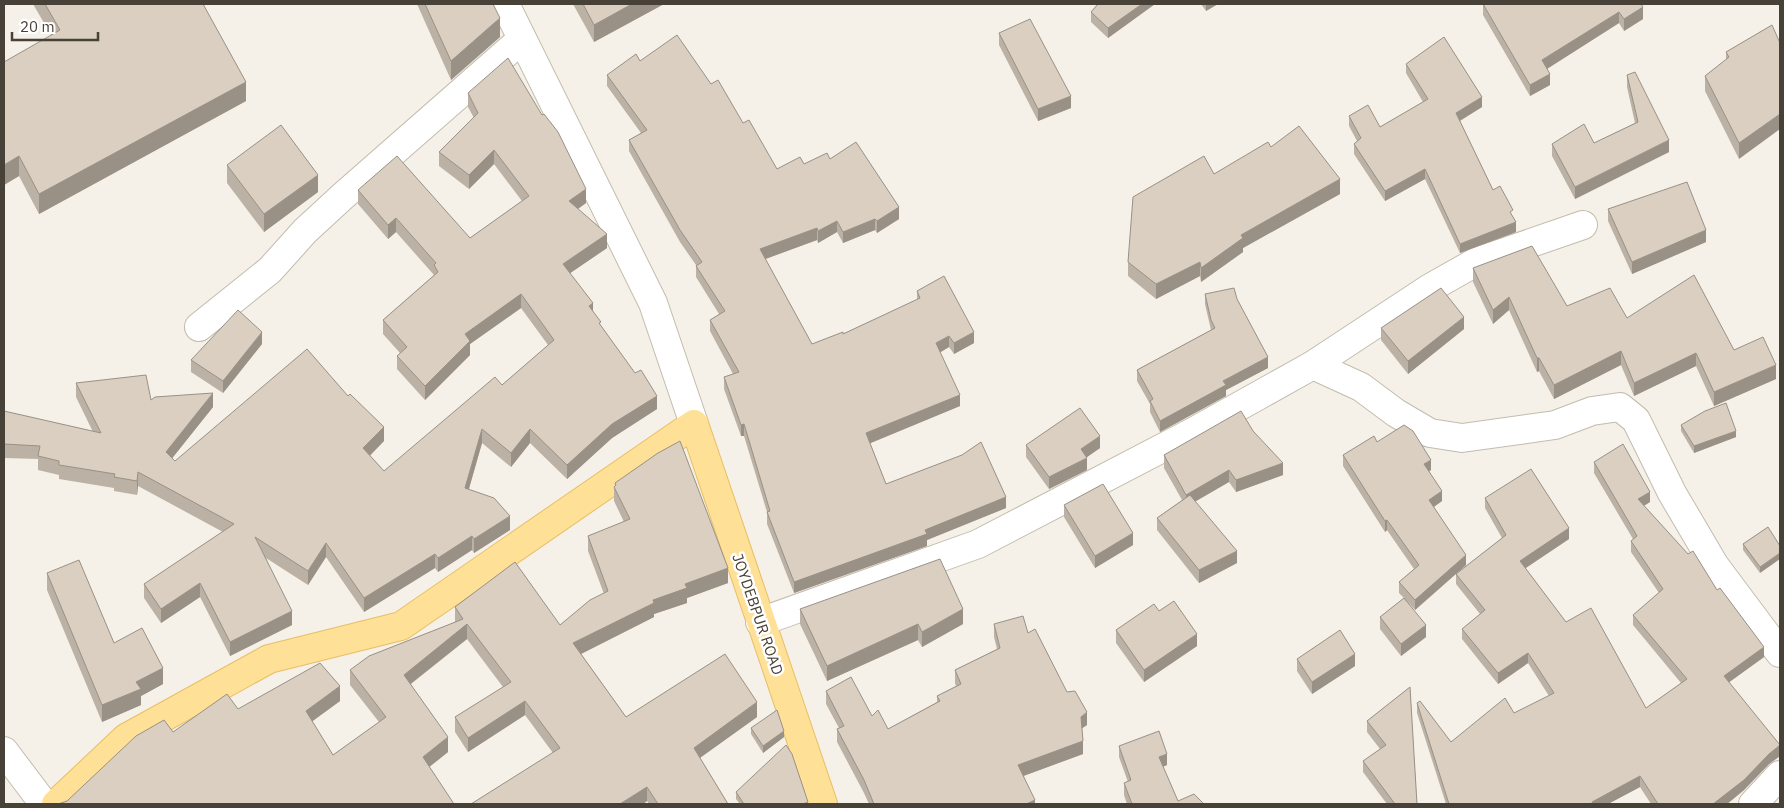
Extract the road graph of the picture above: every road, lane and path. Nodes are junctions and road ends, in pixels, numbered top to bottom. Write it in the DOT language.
graph roads {
  1 [pos="505,4"];
  2 [pos="522,39"];
  3 [pos="1584,225"];
  4 [pos="199,327"];
  5 [pos="1312,365"];
  6 [pos="694,424"];
  7 [pos="760,622"];
  8 [pos="1780,652"];
  9 [pos="4,751"];
  10 [pos="1780,775"];
  11 [pos="44,804"];
  12 [pos="56,804"];
  13 [pos="823,804"];
  14 [pos="1753,804"];
  1 -- 2 [label="street"];
  2 -- 4 [label="street"];
  2 -- 6 [label="street"];
  3 -- 5 [label="street"];
  5 -- 7 [label="street"];
  5 -- 8 [label="street"];
  6 -- 7 [label="main road, JOYDEBPUR ROAD"];
  6 -- 12 [label="main road"];
  7 -- 13 [label="main road, JOYDEBPUR ROAD"];
  9 -- 11 [label="street"];
  10 -- 14 [label="street"];
}
